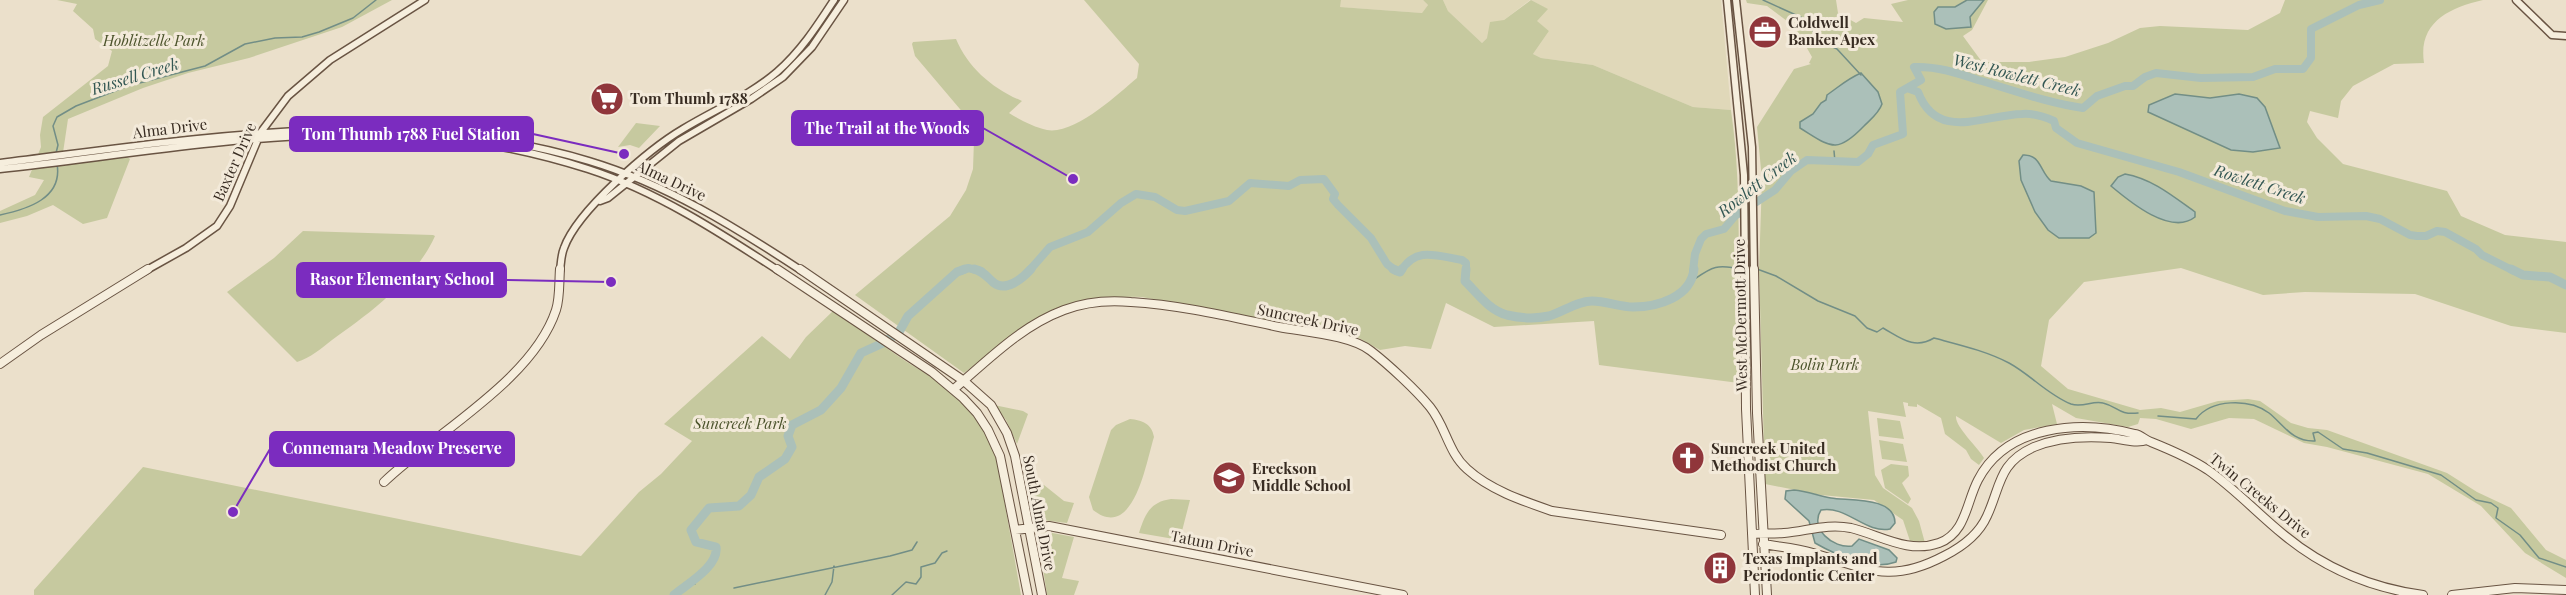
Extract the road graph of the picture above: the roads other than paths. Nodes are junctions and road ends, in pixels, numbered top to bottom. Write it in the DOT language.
graph roads {
  1 [pos="425,0"];
  2 [pos="834,0"];
  3 [pos="844,0"];
  4 [pos="1727,0"];
  5 [pos="1736,0"];
  6 [pos="2516,0"];
  7 [pos="2566,36"];
  8 [pos="1734,55"];
  9 [pos="1743,56"];
  10 [pos="681,130"];
  11 [pos="259,135"];
  12 [pos="688,135"];
  13 [pos="192,142"];
  14 [pos="562,152"];
  15 [pos="557,159"];
  16 [pos="44,161"];
  17 [pos="0,163"];
  18 [pos="0,169"];
  19 [pos="625,174"];
  20 [pos="633,177"];
  21 [pos="622,182"];
  22 [pos="691,205"];
  23 [pos="683,211"];
  24 [pos="1749,260"];
  25 [pos="1750,283"];
  26 [pos="0,364"];
  27 [pos="964,381"];
  28 [pos="954,389"];
  29 [pos="2147,440"];
  30 [pos="384,482"];
  31 [pos="1029,527"];
  32 [pos="1015,530"];
  33 [pos="1764,533"];
  34 [pos="1721,535"];
  35 [pos="1753,538"];
  36 [pos="1764,544"];
  37 [pos="2566,590"];
  38 [pos="2467,594"];
  39 [pos="1028,595"];
  40 [pos="1042,595"];
  41 [pos="1403,595"];
  42 [pos="1755,595"];
  43 [pos="1767,595"];
  44 [pos="2423,595"];
  45 [pos="2452,595"];
  1 -- 11 [label="main road, Baxter Drive"];
  2 -- 10 [label="main road"];
  3 -- 12 [label="main road"];
  4 -- 8 [label="main road, West McDermott Drive"];
  5 -- 9 [label="main road, West McDermott Drive"];
  6 -- 7 [label="main road"];
  8 -- 9 [label="main road"];
  8 -- 24 [label="main road, West McDermott Drive"];
  9 -- 24 [label="main road, West McDermott Drive"];
  10 -- 12 [label="main road"];
  10 -- 19 [label="main road"];
  11 -- 13 [label="main road, Alma Drive"];
  11 -- 14 [label="main road, Alma Drive"];
  11 -- 15 [label="main road, Alma Drive"];
  11 -- 26 [label="main road, Baxter Drive"];
  12 -- 20 [label="main road"];
  13 -- 16 [label="main road, Alma Drive"];
  13 -- 16 [label="main road, Alma Drive"];
  14 -- 15 [label="main road"];
  14 -- 19 [label="main road, Alma Drive"];
  15 -- 21 [label="main road, Alma Drive"];
  16 -- 17 [label="main road, Alma Drive"];
  16 -- 18 [label="main road, Alma Drive"];
  19 -- 20 [label="main road, Alma Drive"];
  19 -- 21 [label="main road"];
  20 -- 21 [label="main road"];
  20 -- 22 [label="main road, Alma Drive"];
  21 -- 23 [label="main road, Alma Drive"];
  21 -- 30 [label="main road"];
  22 -- 23 [label="main road"];
  22 -- 27 [label="main road, Alma Drive"];
  23 -- 28 [label="main road, Alma Drive"];
  24 -- 25 [label="main road, West McDermott Drive"];
  25 -- 33 [label="main road, West McDermott Drive"];
  25 -- 35 [label="main road, West McDermott Drive"];
  27 -- 28 [label="main road, Suncreek Drive"];
  27 -- 31 [label="main road, South Alma Drive"];
  27 -- 34 [label="main road, Suncreek Drive"];
  28 -- 32 [label="main road, South Alma Drive"];
  29 -- 33 [label="main road, Twin Creeks Drive"];
  29 -- 36 [label="main road, Twin Creeks Drive"];
  29 -- 44 [label="main road, Twin Creeks Drive"];
  31 -- 32 [label="main road, Tatum Drive"];
  31 -- 40 [label="main road, South Alma Drive"];
  31 -- 41 [label="main road, Tatum Drive"];
  32 -- 39 [label="main road, South Alma Drive"];
  33 -- 35 [label="main road, Twin Creeks Drive"];
  33 -- 36 [label="main road, West McDermott Drive"];
  35 -- 36 [label="main road, Twin Creeks Drive"];
  35 -- 42 [label="main road, West McDermott Drive"];
  36 -- 43 [label="main road, West McDermott Drive"];
  37 -- 38 [label="main road"];
  38 -- 45 [label="main road"];
}
